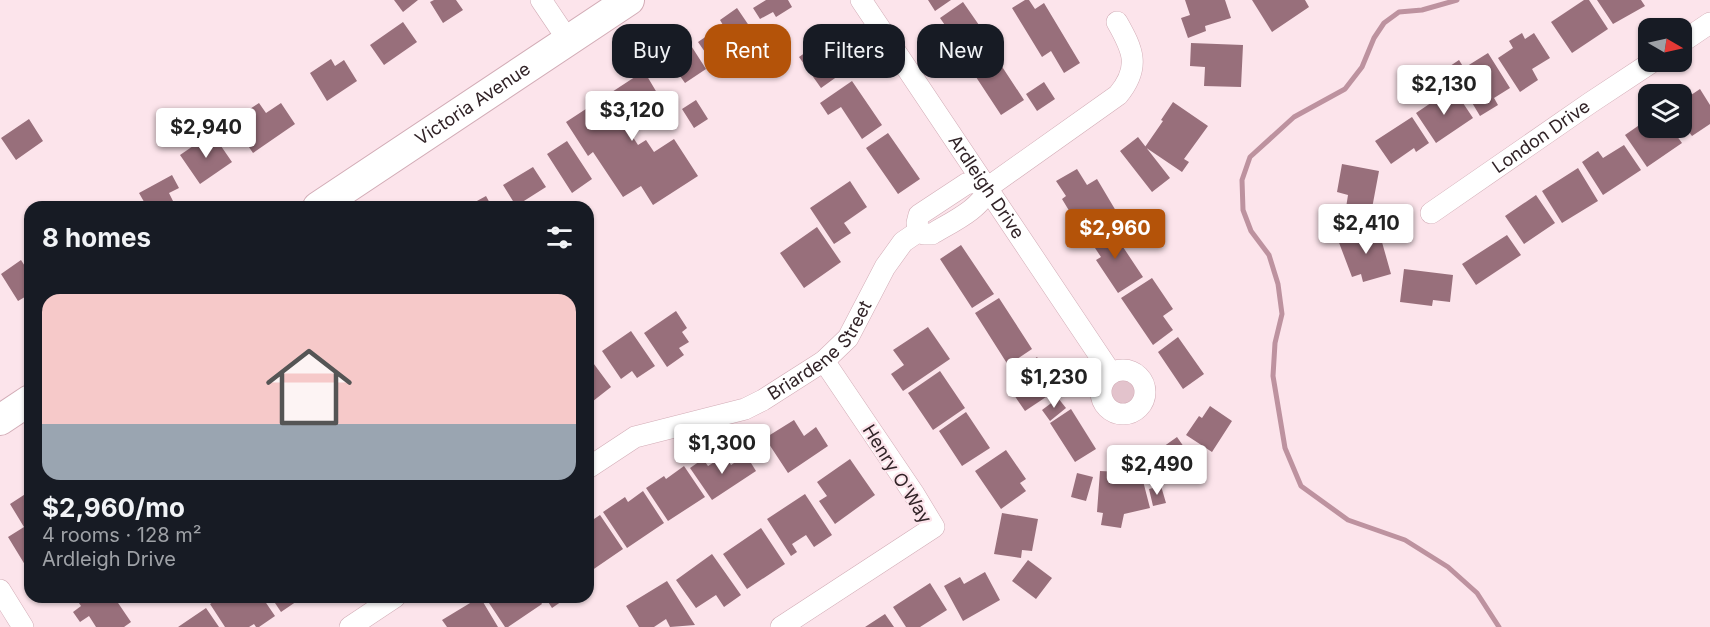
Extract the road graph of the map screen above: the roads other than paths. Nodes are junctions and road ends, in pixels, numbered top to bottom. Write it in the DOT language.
graph roads {
  1 [pos="541,0"];
  2 [pos="629,0"];
  3 [pos="861,0"];
  4 [pos="1117,22"];
  5 [pos="1710,23"];
  6 [pos="1692,35"];
  7 [pos="568,39"];
  8 [pos="1638,71"];
  9 [pos="987,188"];
  10 [pos="327,201"];
  11 [pos="1431,213"];
  12 [pos="824,361"];
  13 [pos="1110,373"];
  14 [pos="24,404"];
  15 [pos="0,420"];
  16 [pos="594,464"];
  17 [pos="0,590"];
  18 [pos="386,603"];
  19 [pos="23,627"];
  20 [pos="350,627"];
  21 [pos="781,627"];
  1 -- 7 [label="street"];
  2 -- 7 [label="street, Victoria Avenue"];
  3 -- 9 [label="street, Ardleigh Drive"];
  4 -- 9 [label="street, Briardene Street"];
  5 -- 6 [label="street"];
  7 -- 10 [label="street, Victoria Avenue"];
  8 -- 11 [label="street, London Drive"];
  9 -- 12 [label="street, Briardene Street"];
  9 -- 13 [label="street, Ardleigh Drive"];
  12 -- 16 [label="street, Briardene Street"];
  12 -- 21 [label="street, Henry O'Way"];
  14 -- 15 [label="street"];
  17 -- 19 [label="street"];
  18 -- 20 [label="street"];
}
